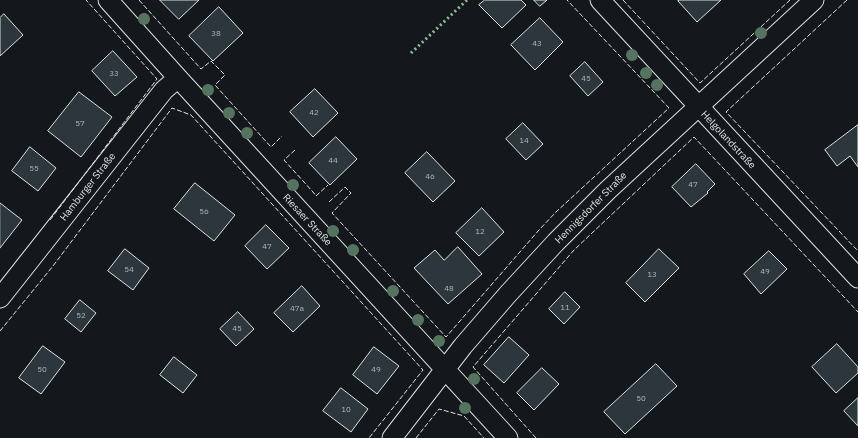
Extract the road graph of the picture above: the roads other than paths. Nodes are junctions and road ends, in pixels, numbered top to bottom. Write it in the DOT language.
graph roads {
  1 [pos="108,0"];
  2 [pos="600,0"];
  3 [pos="814,0"];
  4 [pos="178,78"];
  5 [pos="698,107"];
  6 [pos="858,278"];
  7 [pos="0,298"];
  8 [pos="445,370"];
  9 [pos="392,438"];
  10 [pos="508,438"];
  1 -- 4 [label="street, Riesaer Straße"];
  2 -- 5 [label="street, Helgolandstraße"];
  3 -- 5 [label="street, Hennigsdorfer Straße"];
  4 -- 7 [label="street, Hamburger Straße"];
  4 -- 8 [label="street, Riesaer Straße"];
  5 -- 6 [label="street, Helgolandstraße"];
  5 -- 8 [label="street, Hennigsdorfer Straße"];
  8 -- 9 [label="street, Hennigsdorfer Straße"];
  8 -- 10 [label="street, Riesaer Straße"];
}
